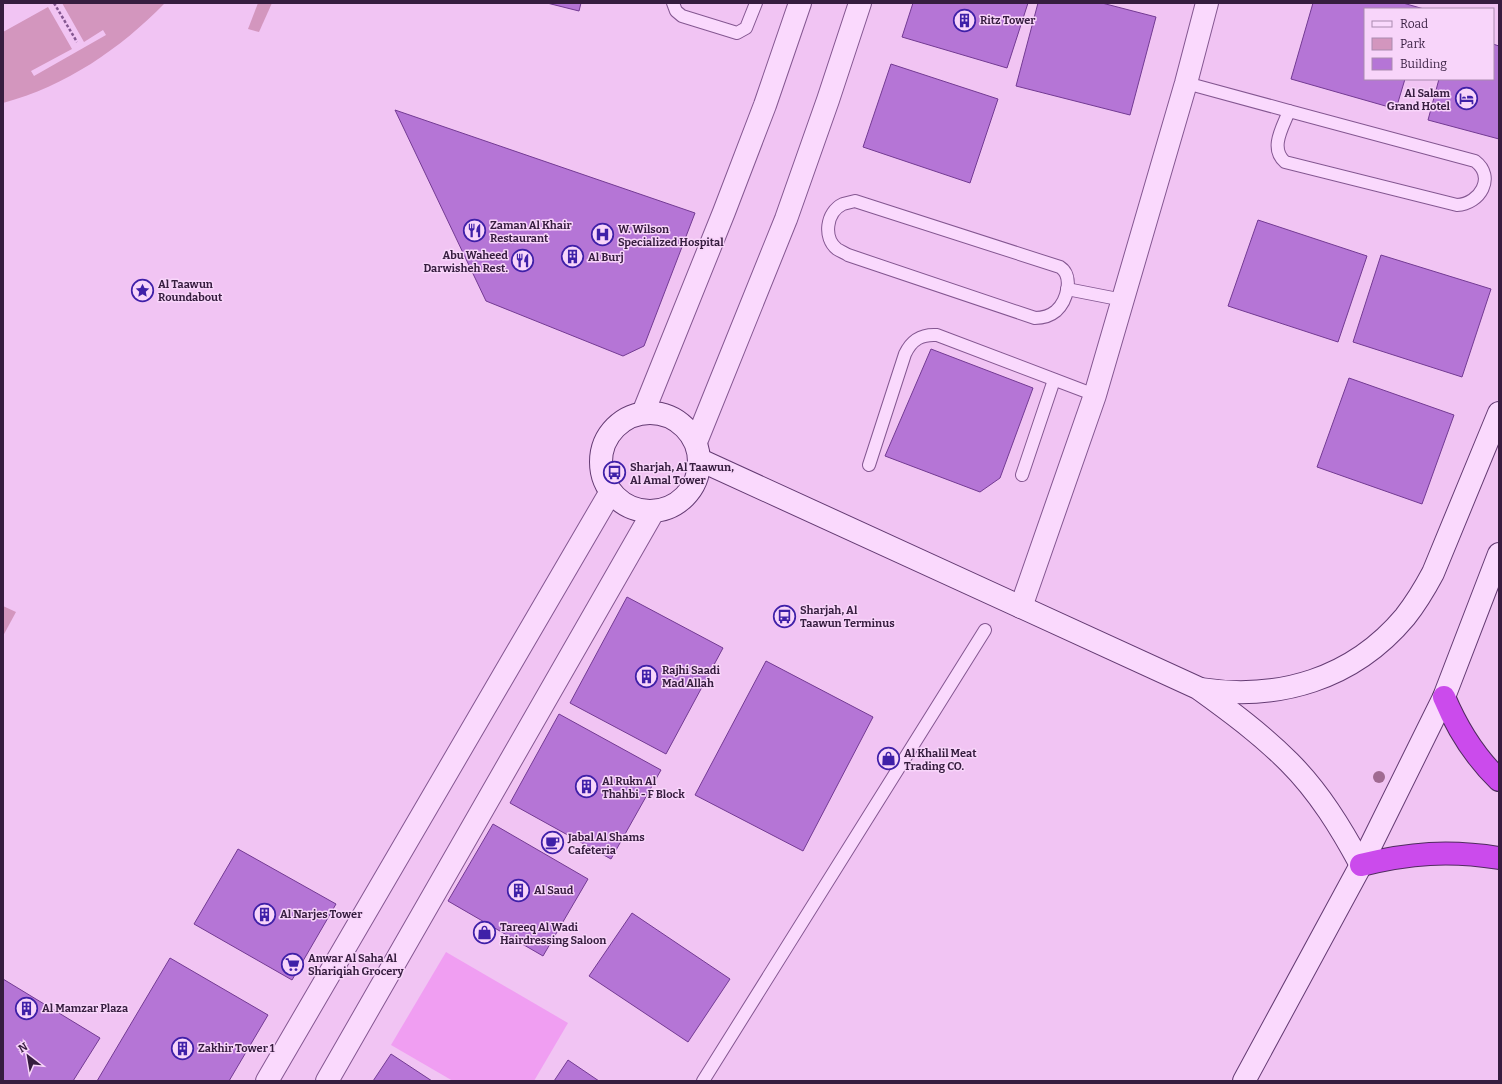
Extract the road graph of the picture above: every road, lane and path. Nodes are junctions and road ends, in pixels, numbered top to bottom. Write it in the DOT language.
graph roads {
  1 [pos="54,3"];
  2 [pos="673,3"];
  3 [pos="756,3"];
  4 [pos="800,3"];
  5 [pos="860,3"];
  6 [pos="1207,3"];
  7 [pos="77,42"];
  8 [pos="1186,83"];
  9 [pos="1289,111"];
  10 [pos="1067,289"];
  11 [pos="1123,300"];
  12 [pos="1054,380"];
  13 [pos="1095,395"];
  14 [pos="643,413"];
  15 [pos="1499,414"];
  16 [pos="698,451"];
  17 [pos="869,465"];
  18 [pos="1022,475"];
  19 [pos="610,493"];
  20 [pos="654,512"];
  21 [pos="1499,554"];
  22 [pos="1021,607"];
  23 [pos="985,630"];
  24 [pos="1198,688"];
  25 [pos="1444,697"];
  26 [pos="1499,780"];
  27 [pos="1499,858"];
  28 [pos="1361,864"];
  29 [pos="267,1081"];
  30 [pos="327,1081"];
  31 [pos="703,1081"];
  32 [pos="1244,1081"];
  1 -- 7 [label="path"];
  2 -- 3 [label="lane"];
  4 -- 14 [label="street"];
  5 -- 16 [label="street"];
  6 -- 8 [label="street"];
  8 -- 9 [label="lane"];
  8 -- 11 [label="street"];
  9 -- 9 [label="lane"];
  10 -- 10 [label="lane"];
  10 -- 11 [label="lane"];
  11 -- 13 [label="street"];
  12 -- 13 [label="lane"];
  12 -- 17 [label="lane"];
  12 -- 18 [label="lane"];
  13 -- 22 [label="street"];
  14 -- 16 [label="street"];
  14 -- 19 [label="street"];
  15 -- 24 [label="street"];
  16 -- 20 [label="street"];
  16 -- 22 [label="street"];
  19 -- 20 [label="street"];
  19 -- 29 [label="street"];
  20 -- 30 [label="street"];
  21 -- 25 [label="street"];
  22 -- 24 [label="street"];
  23 -- 31 [label="lane"];
  24 -- 28 [label="street"];
  25 -- 26 [label="highway"];
  25 -- 28 [label="street"];
  27 -- 28 [label="highway"];
  28 -- 32 [label="street"];
}
